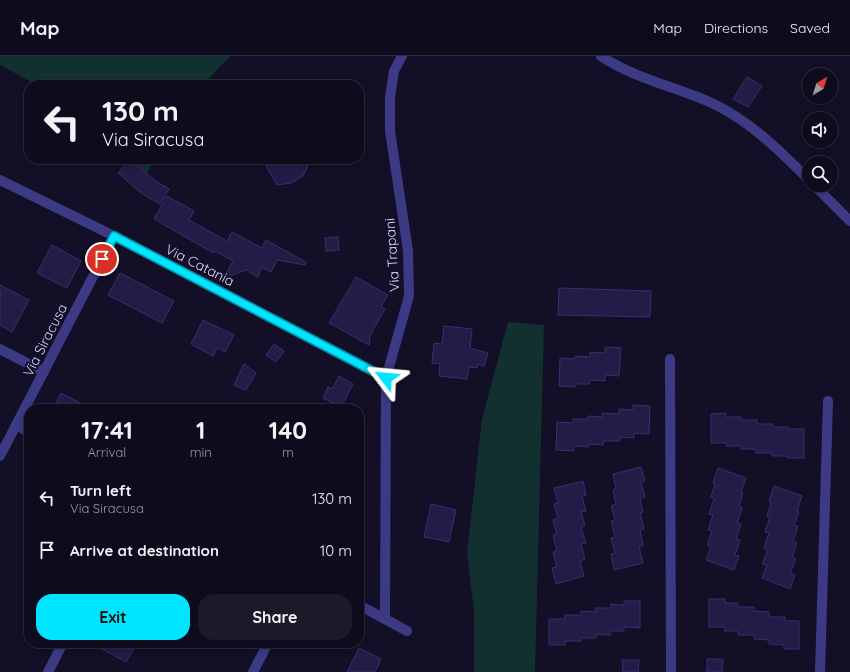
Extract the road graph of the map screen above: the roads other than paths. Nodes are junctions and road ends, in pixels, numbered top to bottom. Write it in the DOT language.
graph roads {
  1 [pos="402,56"];
  2 [pos="601,56"];
  3 [pos="802,173"];
  4 [pos="0,180"];
  5 [pos="821,192"];
  6 [pos="850,221"];
  7 [pos="114,236"];
  8 [pos="0,349"];
  9 [pos="670,359"];
  10 [pos="44,372"];
  11 [pos="386,378"];
  12 [pos="828,401"];
  13 [pos="27,404"];
  14 [pos="24,411"];
  15 [pos="16,426"];
  16 [pos="24,430"];
  17 [pos="0,456"];
  18 [pos="364,608"];
  19 [pos="385,619"];
  20 [pos="407,631"];
  21 [pos="60,648"];
  22 [pos="265,648"];
  23 [pos="48,672"];
  24 [pos="253,672"];
  25 [pos="671,672"];
  26 [pos="820,672"];
  1 -- 11 [label="street, Via Trapani"];
  2 -- 3 [label="street"];
  4 -- 7 [label="street, Via Catania"];
  5 -- 6 [label="street"];
  7 -- 10 [label="street, Via Siracusa"];
  7 -- 11 [label="street, Via Catania"];
  8 -- 10 [label="street"];
  9 -- 25 [label="street"];
  10 -- 13 [label="street, Via Siracusa"];
  11 -- 19 [label="street, Via Trapani"];
  12 -- 26 [label="street"];
  14 -- 15 [label="street, Via Siracusa"];
  15 -- 16 [label="street"];
  15 -- 17 [label="street, Via Siracusa"];
  18 -- 19 [label="street"];
  19 -- 20 [label="street"];
  21 -- 23 [label="street"];
  22 -- 24 [label="street"];
}
